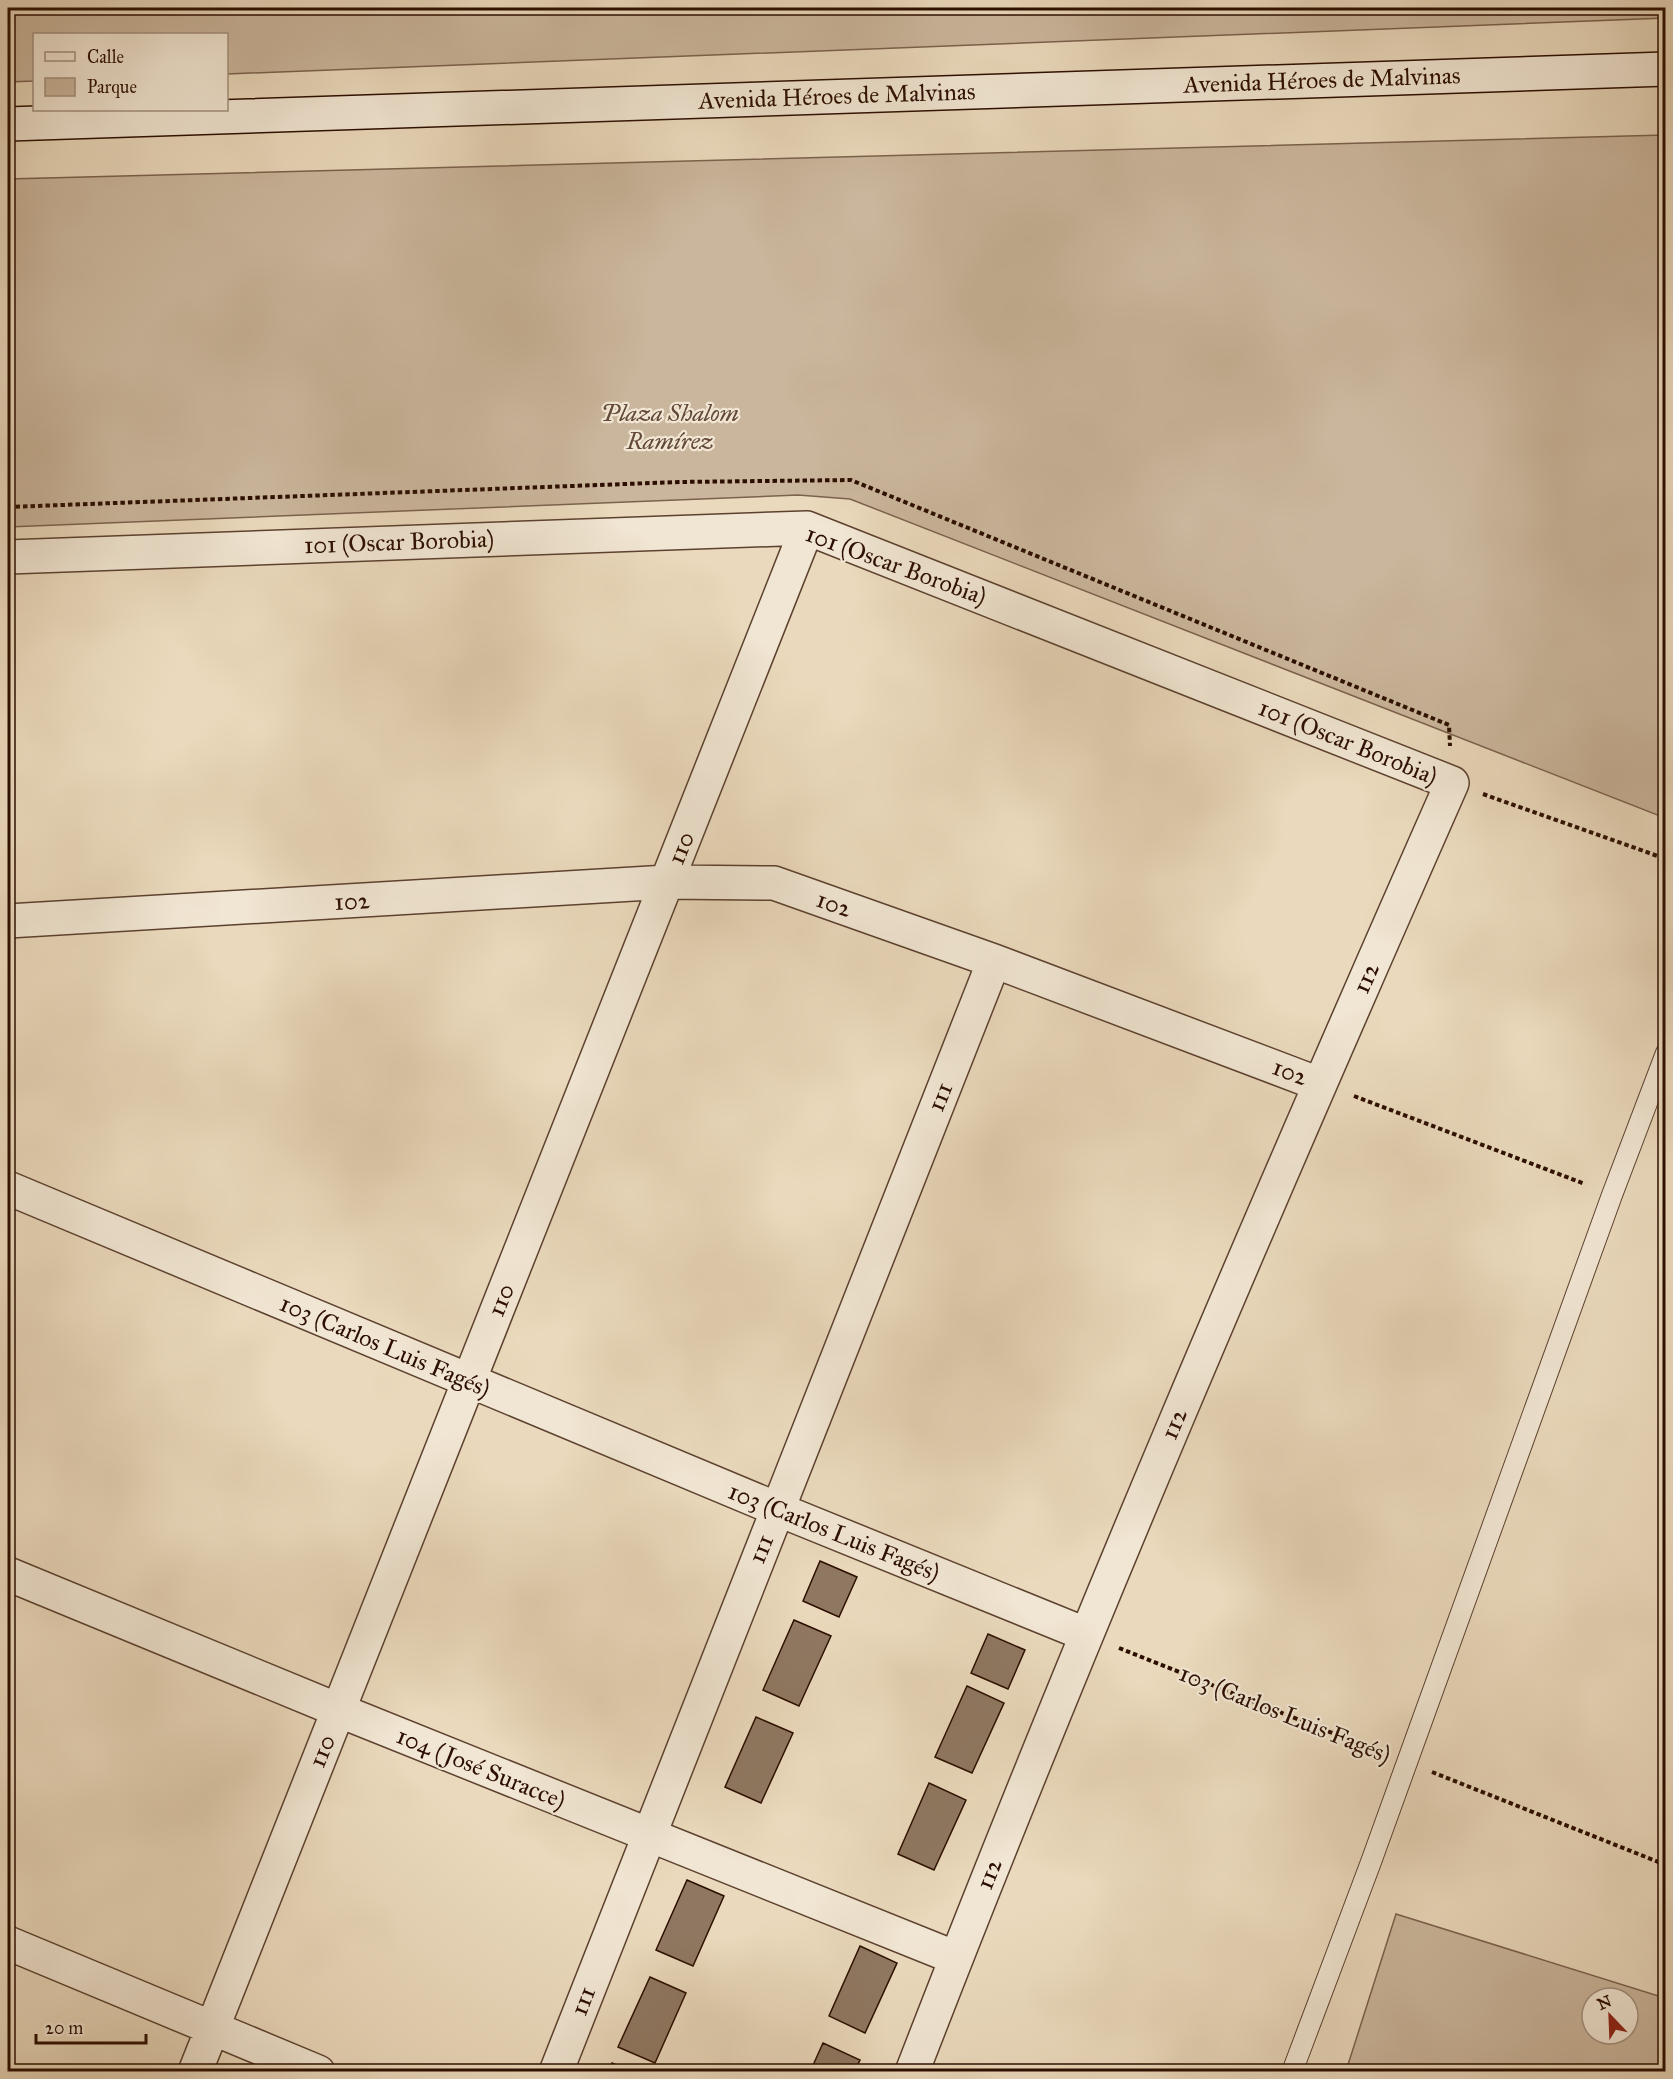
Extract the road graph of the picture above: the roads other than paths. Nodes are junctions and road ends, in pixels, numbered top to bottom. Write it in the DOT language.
graph roads {
  1 [pos="1665,69"];
  2 [pos="8,124"];
  3 [pos="807,528"];
  4 [pos="8,557"];
  5 [pos="1452,783"];
  6 [pos="667,882"];
  7 [pos="8,921"];
  8 [pos="994,961"];
  9 [pos="1665,1053"];
  10 [pos="1319,1084"];
  11 [pos="8,1188"];
  12 [pos="469,1381"];
  13 [pos="777,1509"];
  14 [pos="8,1574"];
  15 [pos="1085,1634"];
  16 [pos="338,1710"];
  17 [pos="649,1835"];
  18 [pos="8,1943"];
  19 [pos="956,1958"];
  20 [pos="212,2028"];
  21 [pos="195,2072"];
  22 [pos="318,2072"];
  23 [pos="556,2072"];
  24 [pos="912,2072"];
  25 [pos="1292,2072"];
  1 -- 2 [label="street, Avenida Héroes de Malvinas"];
  3 -- 4 [label="street, 101 (Oscar Borobia)"];
  3 -- 5 [label="street, 101 (Oscar Borobia)"];
  3 -- 6 [label="street, 110"];
  5 -- 10 [label="street, 112"];
  6 -- 7 [label="street, 102"];
  6 -- 8 [label="street, 102"];
  6 -- 12 [label="street, 110"];
  8 -- 10 [label="street, 102"];
  8 -- 13 [label="street, 111"];
  9 -- 25 [label="lane"];
  10 -- 15 [label="street, 112"];
  11 -- 12 [label="street, 103 (Carlos Luis Fagés)"];
  12 -- 13 [label="street, 103 (Carlos Luis Fagés)"];
  12 -- 16 [label="street, 110"];
  13 -- 15 [label="street, 103 (Carlos Luis Fagés)"];
  13 -- 17 [label="street, 111"];
  14 -- 16 [label="street, 104 (José Suracce)"];
  15 -- 19 [label="street, 112"];
  16 -- 17 [label="street, 104 (José Suracce)"];
  16 -- 20 [label="street, 110"];
  17 -- 19 [label="street, 104 (José Suracce)"];
  17 -- 23 [label="street, 111"];
  18 -- 20 [label="street"];
  19 -- 24 [label="street, 112"];
  20 -- 21 [label="street, 110"];
  20 -- 22 [label="street"];
}
